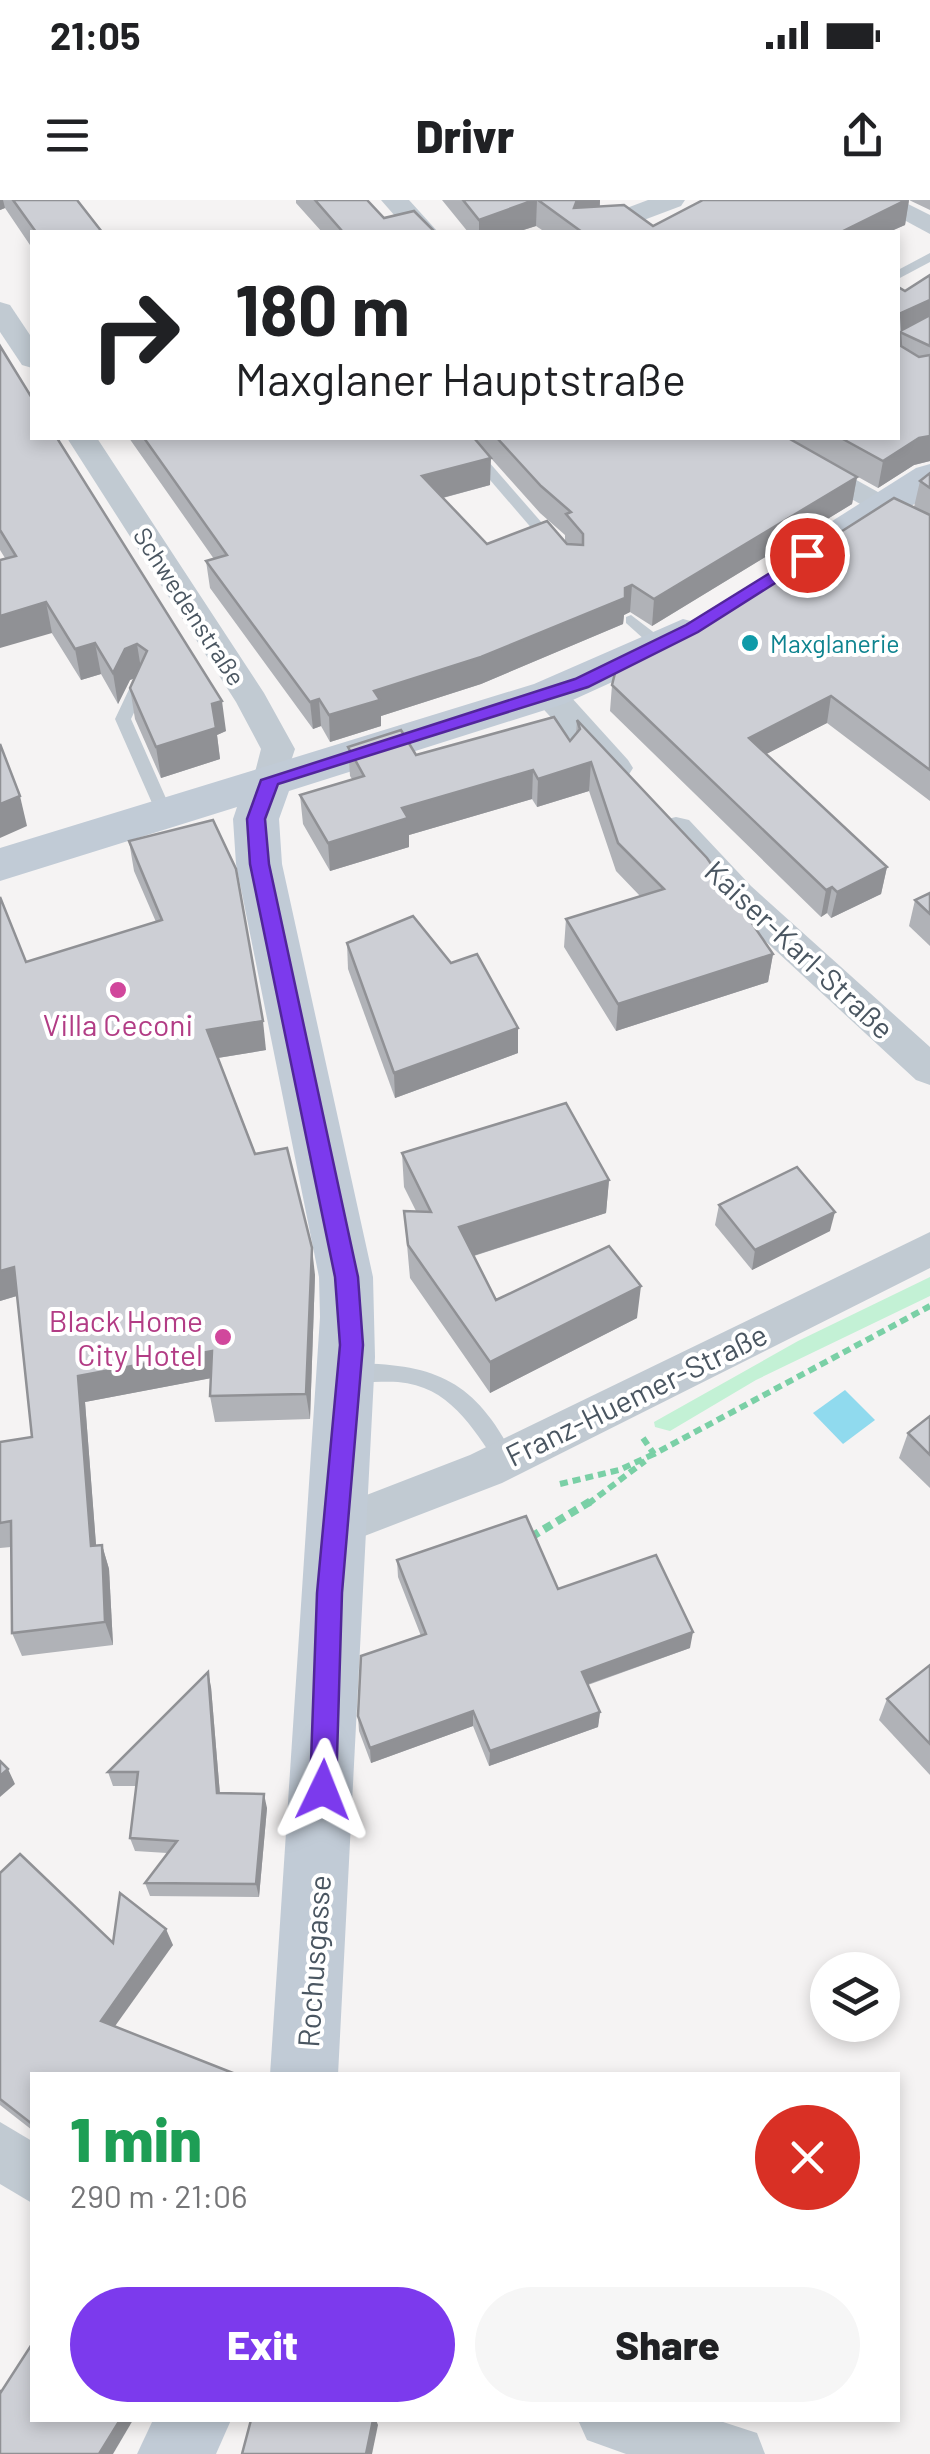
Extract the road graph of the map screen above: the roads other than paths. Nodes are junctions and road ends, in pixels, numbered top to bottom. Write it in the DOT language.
graph roads {
  1 [pos="394,200"];
  2 [pos="672,200"];
  3 [pos="880,200"];
  4 [pos="930,226"];
  5 [pos="422,230"];
  6 [pos="594,230"];
  7 [pos="930,257"];
  8 [pos="900,275"];
  9 [pos="0,310"];
  10 [pos="30,356"];
  11 [pos="83,440"];
  12 [pos="464,440"];
  13 [pos="764,440"];
  14 [pos="930,476"];
  15 [pos="882,506"];
  16 [pos="930,534"];
  17 [pos="560,551"];
  18 [pos="802,558"];
  19 [pos="724,608"];
  20 [pos="140,684"];
  21 [pos="549,694"];
  22 [pos="270,780"];
  23 [pos="164,812"];
  24 [pos="0,865"];
  25 [pos="930,1070"];
  26 [pos="930,1249"];
  27 [pos="350,1372"];
  28 [pos="505,1459"];
  29 [pos="336,1527"];
  30 [pos="304,2072"];
  31 [pos="0,2149"];
  32 [pos="30,2174"];
  33 [pos="193,2422"];
  34 [pos="616,2422"];
  35 [pos="175,2454"];
  36 [pos="736,2454"];
  1 -- 5 [label="street"];
  2 -- 6 [label="street"];
  3 -- 4 [label="street"];
  7 -- 8 [label="lane"];
  9 -- 10 [label="street"];
  11 -- 22 [label="street, Schwedenstraße"];
  12 -- 17 [label="lane"];
  13 -- 15 [label="street"];
  14 -- 15 [label="street"];
  15 -- 16 [label="street"];
  15 -- 18 [label="street"];
  19 -- 21 [label="street"];
  20 -- 23 [label="lane"];
  21 -- 22 [label="street"];
  21 -- 25 [label="street, Kaiser-Karl-Straße"];
  22 -- 23 [label="street"];
  22 -- 27 [label="street, Rochusgasse"];
  23 -- 24 [label="street"];
  26 -- 28 [label="street, Franz-Huemer-Straße"];
  27 -- 28 [label="lane"];
  27 -- 29 [label="street, Rochusgasse"];
  28 -- 29 [label="street, Franz-Huemer-Straße"];
  29 -- 30 [label="street, Rochusgasse"];
  31 -- 32 [label="street"];
  33 -- 35 [label="street"];
  34 -- 36 [label="street"];
}
